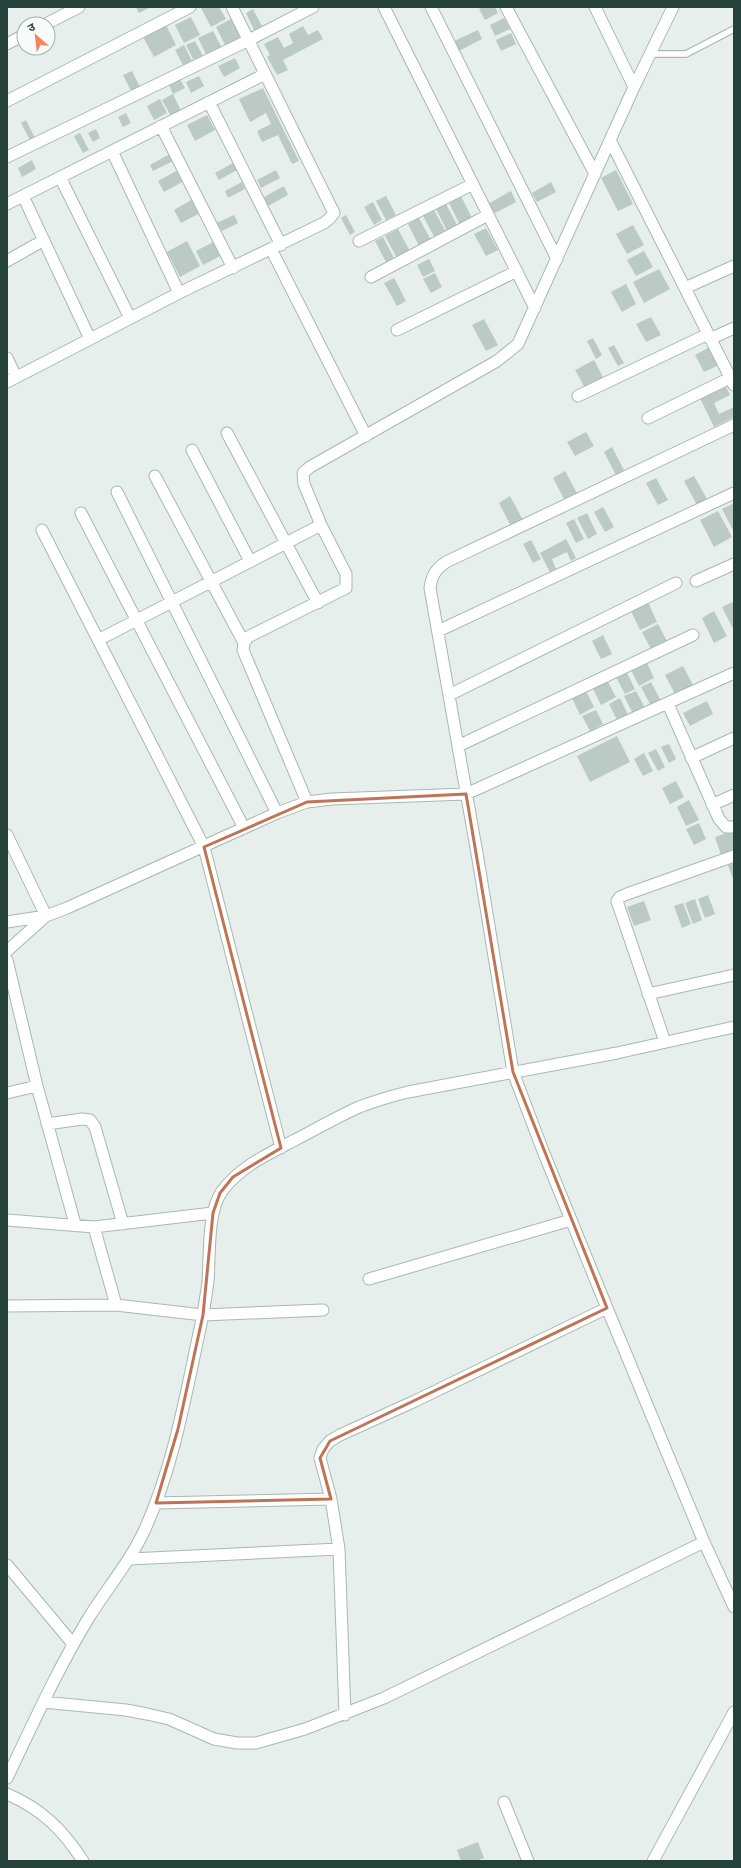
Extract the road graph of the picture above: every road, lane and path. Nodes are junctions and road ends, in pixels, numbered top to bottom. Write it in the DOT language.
graph roads {
  1 [pos="79,7"];
  2 [pos="190,7"];
  3 [pos="232,7"];
  4 [pos="312,7"];
  5 [pos="384,7"];
  6 [pos="431,7"];
  7 [pos="506,7"];
  8 [pos="595,7"];
  9 [pos="673,7"];
  10 [pos="56,19"];
  11 [pos="734,30"];
  12 [pos="16,39"];
  13 [pos="250,40"];
  14 [pos="7,44"];
  15 [pos="650,54"];
  16 [pos="265,74"];
  17 [pos="634,87"];
  18 [pos="7,101"];
  19 [pos="209,102"];
  20 [pos="161,126"];
  21 [pos="610,140"];
  22 [pos="112,151"];
  23 [pos="7,157"];
  24 [pos="595,174"];
  25 [pos="60,177"];
  26 [pos="472,184"];
  27 [pos="23,196"];
  28 [pos="7,204"];
  29 [pos="488,215"];
  30 [pos="44,240"];
  31 [pos="359,241"];
  32 [pos="276,247"];
  33 [pos="557,259"];
  34 [pos="7,261"];
  35 [pos="734,266"];
  36 [pos="233,268"];
  37 [pos="517,271"];
  38 [pos="371,277"];
  39 [pos="685,288"];
  40 [pos="179,293"];
  41 [pos="535,308"];
  42 [pos="130,318"];
  43 [pos="734,328"];
  44 [pos="396,330"];
  45 [pos="709,336"];
  46 [pos="90,339"];
  47 [pos="7,358"];
  48 [pos="12,380"];
  49 [pos="732,382"];
  50 [pos="578,396"];
  51 [pos="648,418"];
  52 [pos="734,425"];
  53 [pos="227,433"];
  54 [pos="366,436"];
  55 [pos="192,450"];
  56 [pos="156,476"];
  57 [pos="117,492"];
  58 [pos="734,493"];
  59 [pos="81,513"];
  60 [pos="321,524"];
  61 [pos="42,530"];
  62 [pos="286,543"];
  63 [pos="250,561"];
  64 [pos="734,564"];
  65 [pos="696,581"];
  66 [pos="211,582"];
  67 [pos="676,584"];
  68 [pos="171,603"];
  69 [pos="318,603"];
  70 [pos="136,620"];
  71 [pos="438,631"];
  72 [pos="693,635"];
  73 [pos="98,640"];
  74 [pos="244,643"];
  75 [pos="734,673"];
  76 [pos="449,695"];
  77 [pos="668,704"];
  78 [pos="734,738"];
  79 [pos="458,746"];
  80 [pos="691,758"];
  81 [pos="466,794"];
  82 [pos="734,795"];
  83 [pos="306,802"];
  84 [pos="712,805"];
  85 [pos="277,813"];
  86 [pos="734,827"];
  87 [pos="244,828"];
  88 [pos="7,835"];
  89 [pos="204,847"];
  90 [pos="734,856"];
  91 [pos="46,916"];
  92 [pos="7,922"];
  93 [pos="7,950"];
  94 [pos="7,960"];
  95 [pos="734,975"];
  96 [pos="648,994"];
  97 [pos="734,1027"];
  98 [pos="665,1042"];
  99 [pos="513,1072"];
  100 [pos="37,1086"];
  101 [pos="7,1093"];
  102 [pos="47,1124"];
  103 [pos="281,1148"];
  104 [pos="213,1213"];
  105 [pos="7,1220"];
  106 [pos="571,1220"];
  107 [pos="75,1224"];
  108 [pos="123,1224"];
  109 [pos="94,1227"];
  110 [pos="369,1279"];
  111 [pos="116,1305"];
  112 [pos="7,1306"];
  113 [pos="607,1308"];
  114 [pos="323,1310"];
  115 [pos="203,1315"];
  116 [pos="331,1499"];
  117 [pos="156,1502"];
  118 [pos="704,1542"];
  119 [pos="339,1549"];
  120 [pos="130,1559"];
  121 [pos="7,1565"];
  122 [pos="734,1607"];
  123 [pos="73,1644"];
  124 [pos="43,1702"];
  125 [pos="734,1712"];
  126 [pos="345,1715"];
  127 [pos="7,1778"];
  128 [pos="7,1794"];
  129 [pos="504,1802"];
  130 [pos="83,1861"];
  131 [pos="528,1861"];
  132 [pos="653,1861"];
  1 -- 10 [label="street"];
  2 -- 18 [label="street"];
  3 -- 13 [label="street"];
  4 -- 13 [label="street"];
  5 -- 26 [label="street"];
  6 -- 33 [label="street"];
  7 -- 24 [label="street"];
  8 -- 17 [label="street"];
  9 -- 15 [label="street"];
  11 -- 15 [label="lane"];
  12 -- 14 [label="street"];
  13 -- 16 [label="street"];
  13 -- 23 [label="street"];
  15 -- 17 [label="street"];
  16 -- 19 [label="street"];
  16 -- 32 [label="street"];
  17 -- 21 [label="street"];
  19 -- 20 [label="street"];
  19 -- 32 [label="street"];
  20 -- 22 [label="street"];
  20 -- 36 [label="street"];
  21 -- 24 [label="street"];
  21 -- 39 [label="street"];
  22 -- 25 [label="street"];
  22 -- 40 [label="street"];
  24 -- 33 [label="street"];
  25 -- 27 [label="street"];
  25 -- 42 [label="street"];
  26 -- 29 [label="street"];
  26 -- 31 [label="street"];
  27 -- 28 [label="street"];
  27 -- 30 [label="street"];
  29 -- 37 [label="street"];
  29 -- 38 [label="street"];
  30 -- 34 [label="street"];
  30 -- 46 [label="street"];
  32 -- 36 [label="street"];
  32 -- 54 [label="street"];
  33 -- 41 [label="street"];
  35 -- 39 [label="street"];
  36 -- 40 [label="street"];
  37 -- 41 [label="street"];
  37 -- 44 [label="street"];
  39 -- 45 [label="street"];
  40 -- 42 [label="street"];
  41 -- 54 [label="street"];
  42 -- 46 [label="street"];
  43 -- 45 [label="street"];
  45 -- 49 [label="street"];
  45 -- 50 [label="street"];
  46 -- 48 [label="street"];
  47 -- 48 [label="street"];
  49 -- 51 [label="street"];
  52 -- 71 [label="street"];
  53 -- 62 [label="street"];
  54 -- 60 [label="street"];
  55 -- 63 [label="street"];
  56 -- 66 [label="street"];
  57 -- 68 [label="street"];
  58 -- 71 [label="street"];
  59 -- 70 [label="street"];
  60 -- 62 [label="street"];
  60 -- 69 [label="street"];
  61 -- 73 [label="street"];
  62 -- 63 [label="street"];
  62 -- 69 [label="street"];
  63 -- 66 [label="street"];
  64 -- 65 [label="street"];
  66 -- 68 [label="street"];
  66 -- 74 [label="street"];
  67 -- 76 [label="street"];
  68 -- 70 [label="street"];
  68 -- 85 [label="street"];
  69 -- 74 [label="street"];
  70 -- 73 [label="street"];
  70 -- 87 [label="street"];
  71 -- 76 [label="street"];
  72 -- 79 [label="street"];
  73 -- 89 [label="street"];
  74 -- 83 [label="street"];
  75 -- 77 [label="street"];
  76 -- 79 [label="street"];
  77 -- 80 [label="street"];
  77 -- 81 [label="street"];
  78 -- 80 [label="street"];
  79 -- 81 [label="street"];
  80 -- 84 [label="street"];
  81 -- 83 [label="street"];
  81 -- 99 [label="street"];
  82 -- 84 [label="street"];
  83 -- 85 [label="street"];
  84 -- 86 [label="street"];
  85 -- 87 [label="street"];
  87 -- 89 [label="street"];
  88 -- 91 [label="street"];
  89 -- 91 [label="street"];
  89 -- 103 [label="street"];
  90 -- 96 [label="street"];
  91 -- 92 [label="street"];
  91 -- 93 [label="street"];
  94 -- 100 [label="street"];
  95 -- 96 [label="street"];
  96 -- 98 [label="street"];
  97 -- 98 [label="street"];
  98 -- 99 [label="street"];
  99 -- 103 [label="street"];
  99 -- 106 [label="street"];
  100 -- 101 [label="street"];
  100 -- 102 [label="street"];
  102 -- 107 [label="street"];
  102 -- 108 [label="street"];
  103 -- 104 [label="street"];
  104 -- 108 [label="street"];
  104 -- 115 [label="street"];
  105 -- 107 [label="street"];
  106 -- 110 [label="street"];
  106 -- 113 [label="street"];
  107 -- 109 [label="street"];
  108 -- 109 [label="street"];
  109 -- 111 [label="street"];
  111 -- 112 [label="street"];
  111 -- 115 [label="street"];
  113 -- 116 [label="street"];
  113 -- 118 [label="street"];
  114 -- 115 [label="street"];
  115 -- 117 [label="street"];
  116 -- 117 [label="street"];
  116 -- 119 [label="street"];
  117 -- 120 [label="street"];
  118 -- 122 [label="street"];
  118 -- 126 [label="street"];
  119 -- 120 [label="street"];
  119 -- 126 [label="street"];
  120 -- 123 [label="street"];
  121 -- 123 [label="street"];
  123 -- 124 [label="street"];
  124 -- 126 [label="street"];
  124 -- 127 [label="street"];
  125 -- 132 [label="street"];
  128 -- 130 [label="street"];
  129 -- 131 [label="street"];
}
